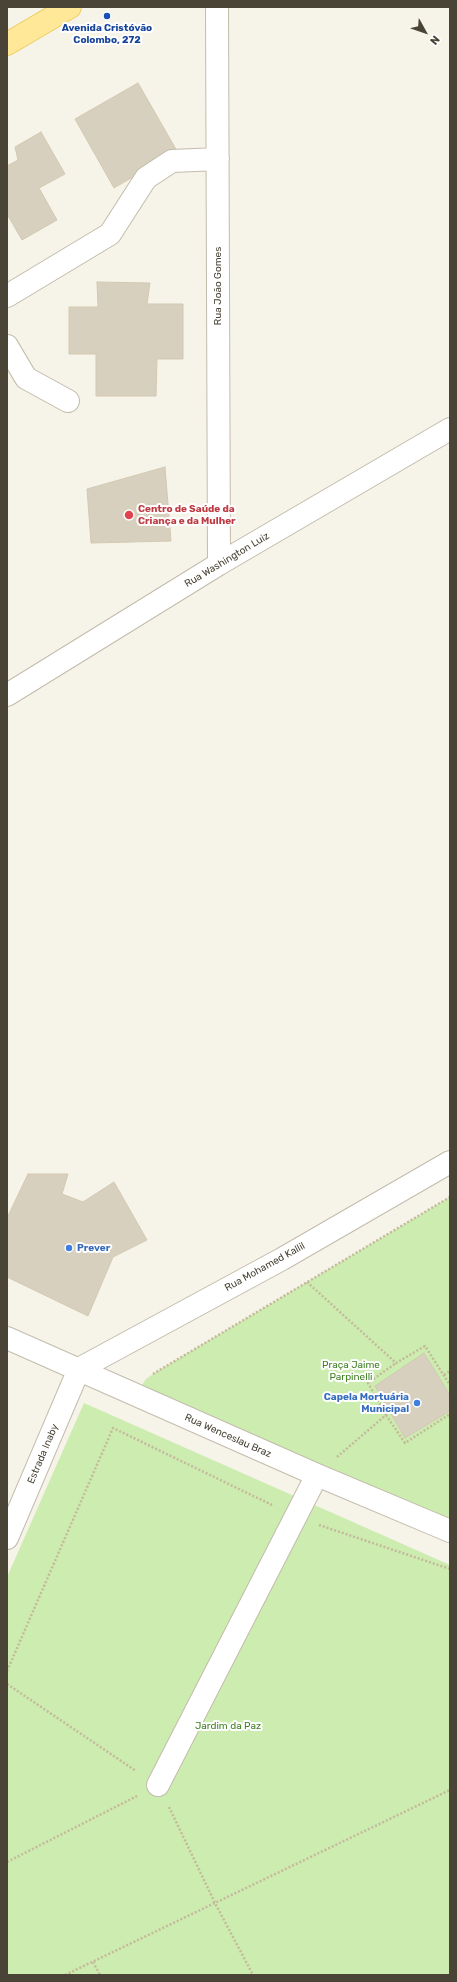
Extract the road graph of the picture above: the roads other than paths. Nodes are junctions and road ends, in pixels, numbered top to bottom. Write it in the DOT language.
graph roads {
  1 [pos="70,7"];
  2 [pos="217,7"];
  3 [pos="7,44"];
  4 [pos="218,159"];
  5 [pos="7,296"];
  6 [pos="7,346"];
  7 [pos="68,401"];
  8 [pos="450,429"];
  9 [pos="219,564"];
  10 [pos="7,695"];
  11 [pos="450,1162"];
  12 [pos="7,1338"];
  13 [pos="79,1369"];
  14 [pos="317,1475"];
  15 [pos="450,1531"];
  16 [pos="7,1538"];
  17 [pos="158,1785"];
  1 -- 3 [label="main road"];
  2 -- 4 [label="street, Rua João Gomes"];
  4 -- 5 [label="street"];
  4 -- 9 [label="street, Rua João Gomes"];
  6 -- 7 [label="street"];
  8 -- 9 [label="street, Rua Washington Luiz"];
  9 -- 10 [label="street, Rua Washington Luiz"];
  11 -- 13 [label="street, Rua Mohamed Kallil"];
  12 -- 13 [label="street, Rua Wenceslau Braz"];
  13 -- 14 [label="street, Rua Wenceslau Braz"];
  13 -- 16 [label="street, Estrada Inaby"];
  14 -- 15 [label="street, Rua Wenceslau Braz"];
  14 -- 17 [label="street"];
}
